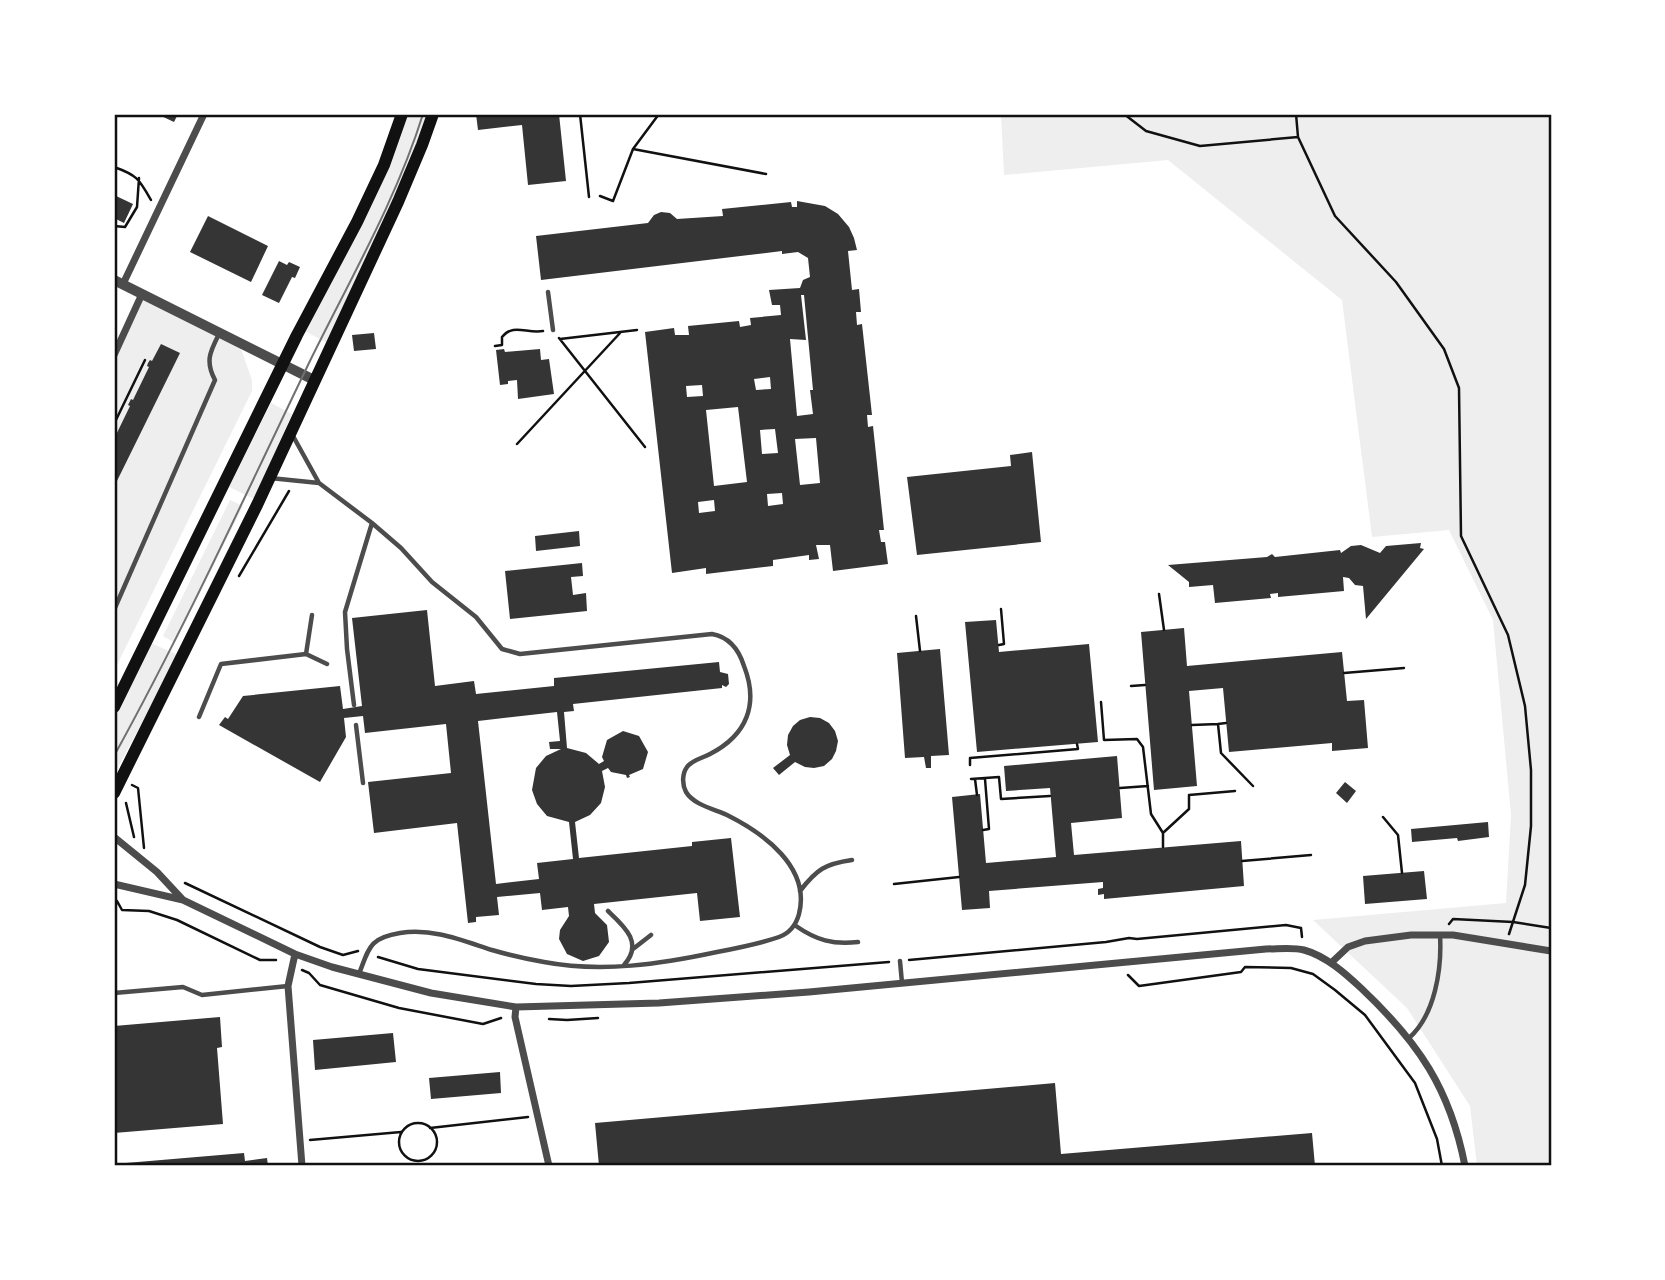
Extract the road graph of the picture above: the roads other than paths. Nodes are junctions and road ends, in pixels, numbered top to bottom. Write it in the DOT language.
graph roads {
  1 [pos="204,114"];
  2 [pos="402,114"];
  3 [pos="433,114"];
  4 [pos="118,282"];
  5 [pos="548,292"];
  6 [pos="142,294"];
  7 [pos="552,330"];
  8 [pos="219,333"];
  9 [pos="114,355"];
  10 [pos="282,365"];
  11 [pos="314,380"];
  12 [pos="290,431"];
  13 [pos="269,478"];
  14 [pos="319,484"];
  15 [pos="372,523"];
  16 [pos="114,610"];
  17 [pos="312,615"];
  18 [pos="306,654"];
  19 [pos="327,664"];
  20 [pos="354,705"];
  21 [pos="114,707"];
  22 [pos="199,717"];
  23 [pos="356,725"];
  24 [pos="363,783"];
  25 [pos="114,793"];
  26 [pos="114,836"];
  27 [pos="852,860"];
  28 [pos="114,884"];
  29 [pos="799,891"];
  30 [pos="183,900"];
  31 [pos="608,911"];
  32 [pos="796,926"];
  33 [pos="1440,934"];
  34 [pos="651,935"];
  35 [pos="858,942"];
  36 [pos="633,949"];
  37 [pos="1551,951"];
  38 [pos="295,954"];
  39 [pos="900,961"];
  40 [pos="1331,963"];
  41 [pos="624,965"];
  42 [pos="359,974"];
  43 [pos="902,983"];
  44 [pos="288,986"];
  45 [pos="114,993"];
  46 [pos="516,1007"];
  47 [pos="1409,1038"];
  48 [pos="302,1166"];
  49 [pos="549,1166"];
  50 [pos="1465,1166"];
  1 -- 4 [label="street"];
  2 -- 10 [label="main road"];
  3 -- 11 [label="main road"];
  4 -- 6 [label="street"];
  5 -- 7 [label="lane"];
  6 -- 8 [label="street"];
  6 -- 9 [label="street"];
  8 -- 10 [label="street"];
  8 -- 16 [label="lane"];
  10 -- 11 [label="street"];
  10 -- 21 [label="main road"];
  11 -- 12 [label="main road"];
  12 -- 13 [label="main road"];
  12 -- 14 [label="lane"];
  13 -- 14 [label="lane"];
  13 -- 25 [label="main road"];
  14 -- 15 [label="lane"];
  15 -- 20 [label="lane"];
  15 -- 29 [label="lane"];
  17 -- 18 [label="lane"];
  18 -- 19 [label="lane"];
  18 -- 22 [label="lane"];
  23 -- 24 [label="lane"];
  26 -- 30 [label="street"];
  27 -- 29 [label="lane"];
  28 -- 30 [label="street"];
  29 -- 32 [label="lane"];
  30 -- 38 [label="street"];
  31 -- 36 [label="lane"];
  32 -- 35 [label="lane"];
  32 -- 41 [label="lane"];
  33 -- 37 [label="street"];
  33 -- 40 [label="street"];
  33 -- 47 [label="lane"];
  34 -- 36 [label="lane"];
  36 -- 41 [label="lane"];
  38 -- 42 [label="street"];
  38 -- 44 [label="street"];
  39 -- 43 [label="lane"];
  40 -- 43 [label="street"];
  40 -- 47 [label="street"];
  41 -- 42 [label="lane"];
  42 -- 46 [label="street"];
  43 -- 46 [label="street"];
  44 -- 45 [label="lane"];
  44 -- 48 [label="street"];
  46 -- 49 [label="street"];
  47 -- 50 [label="street"];
}
